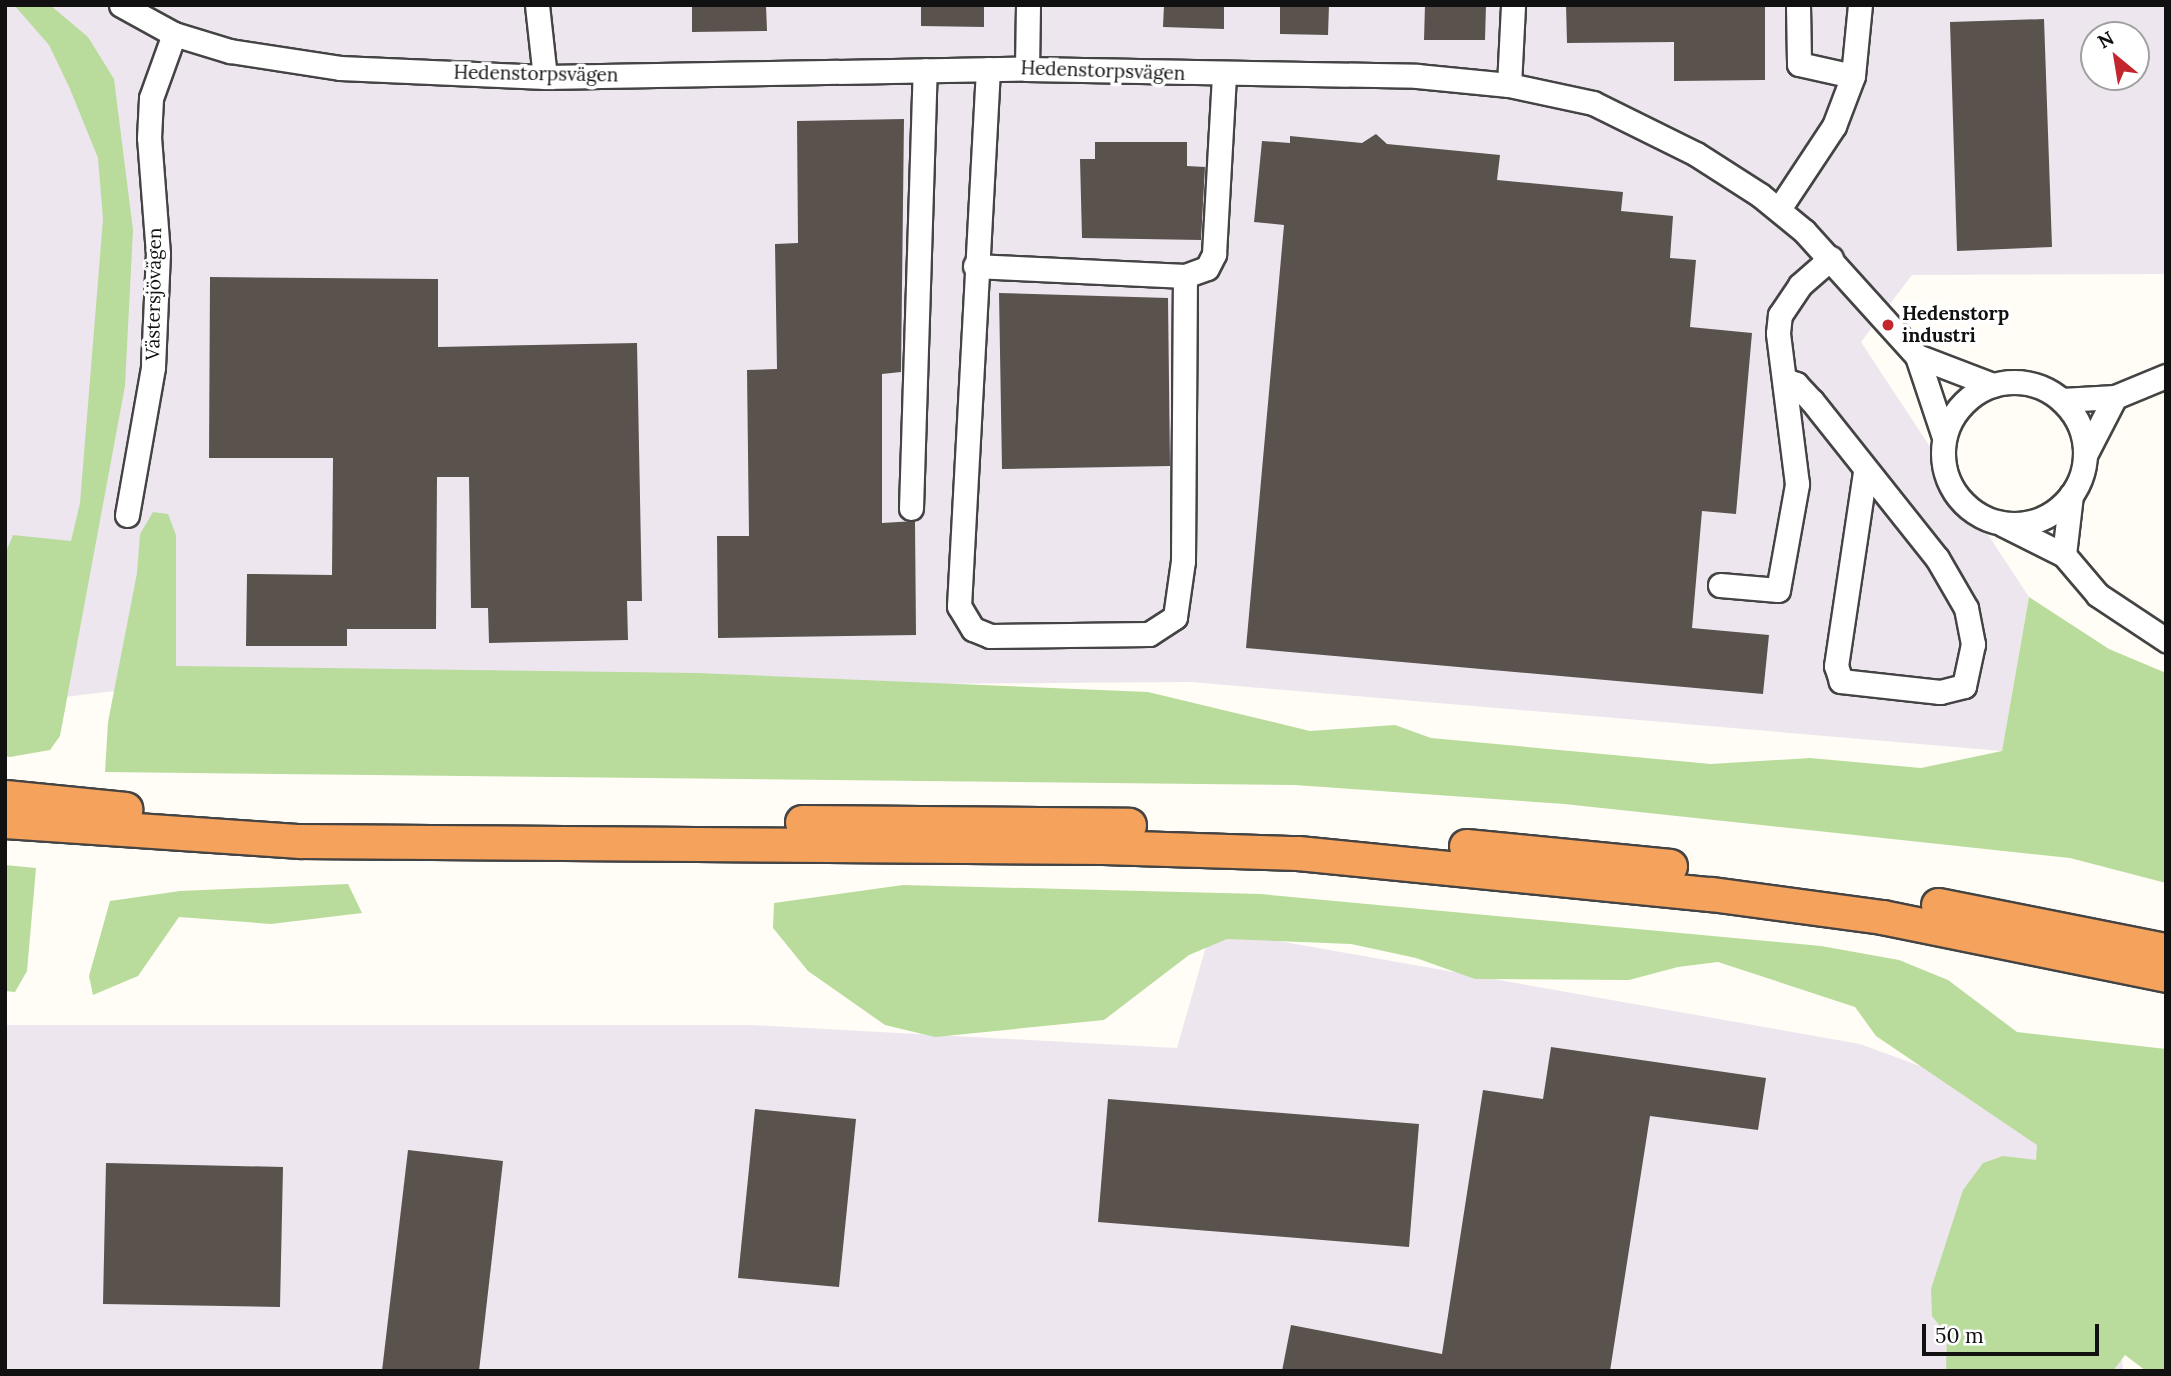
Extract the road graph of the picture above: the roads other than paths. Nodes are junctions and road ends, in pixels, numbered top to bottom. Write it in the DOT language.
graph roads {
  1 [pos="121,5"];
  2 [pos="537,5"];
  3 [pos="1028,5"];
  4 [pos="1513,5"];
  5 [pos="1798,5"];
  6 [pos="1860,5"];
  7 [pos="174,34"];
  8 [pos="988,69"];
  9 [pos="1027,69"];
  10 [pos="925,70"];
  11 [pos="1224,74"];
  12 [pos="1853,76"];
  13 [pos="545,77"];
  14 [pos="1509,85"];
  15 [pos="1779,209"];
  16 [pos="1831,258"];
  17 [pos="975,266"];
  18 [pos="1185,276"];
  19 [pos="1917,356"];
  20 [pos="2166,376"];
  21 [pos="1785,380"];
  22 [pos="1993,385"];
  23 [pos="2115,397"];
  24 [pos="2062,400"];
  25 [pos="1944,437"];
  26 [pos="2085,455"];
  27 [pos="1865,473"];
  28 [pos="2071,495"];
  29 [pos="911,508"];
  30 [pos="127,515"];
  31 [pos="1998,523"];
  32 [pos="2064,555"];
  33 [pos="1720,585"];
  34 [pos="2166,640"];
  35 [pos="5,797"];
  36 [pos="5,821"];
  37 [pos="2166,950"];
  38 [pos="2166,975"];
  1 -- 7 [label="street, Hedenstorpsvägen"];
  2 -- 13 [label="street"];
  3 -- 9 [label="street"];
  4 -- 14 [label="street"];
  5 -- 12 [label="street"];
  6 -- 12 [label="street"];
  7 -- 13 [label="street, Hedenstorpsvägen"];
  7 -- 30 [label="street, Västersjövägen"];
  8 -- 9 [label="street, Hedenstorpsvägen"];
  8 -- 10 [label="street, Hedenstorpsvägen"];
  8 -- 17 [label="street"];
  9 -- 11 [label="street, Hedenstorpsvägen"];
  10 -- 13 [label="street, Hedenstorpsvägen"];
  10 -- 29 [label="street"];
  11 -- 14 [label="street, Hedenstorpsvägen"];
  11 -- 18 [label="street"];
  12 -- 15 [label="street"];
  14 -- 15 [label="street, Hedenstorpsvägen"];
  15 -- 16 [label="street, Hedenstorpsvägen"];
  16 -- 19 [label="street, Hedenstorpsvägen"];
  16 -- 21 [label="street"];
  17 -- 18 [label="street"];
  17 -- 18 [label="street"];
  19 -- 22 [label="street"];
  19 -- 25 [label="street, Hedenstorpsvägen"];
  20 -- 23 [label="street"];
  21 -- 27 [label="street"];
  21 -- 33 [label="street"];
  22 -- 24 [label="street"];
  22 -- 25 [label="street"];
  23 -- 24 [label="street"];
  23 -- 26 [label="street"];
  24 -- 26 [label="street"];
  25 -- 31 [label="street"];
  26 -- 28 [label="street"];
  27 -- 27 [label="street"];
  28 -- 31 [label="street"];
  28 -- 32 [label="street"];
  31 -- 32 [label="street"];
  32 -- 34 [label="street"];
  35 -- 37 [label="highway"];
  36 -- 38 [label="highway"];
}
